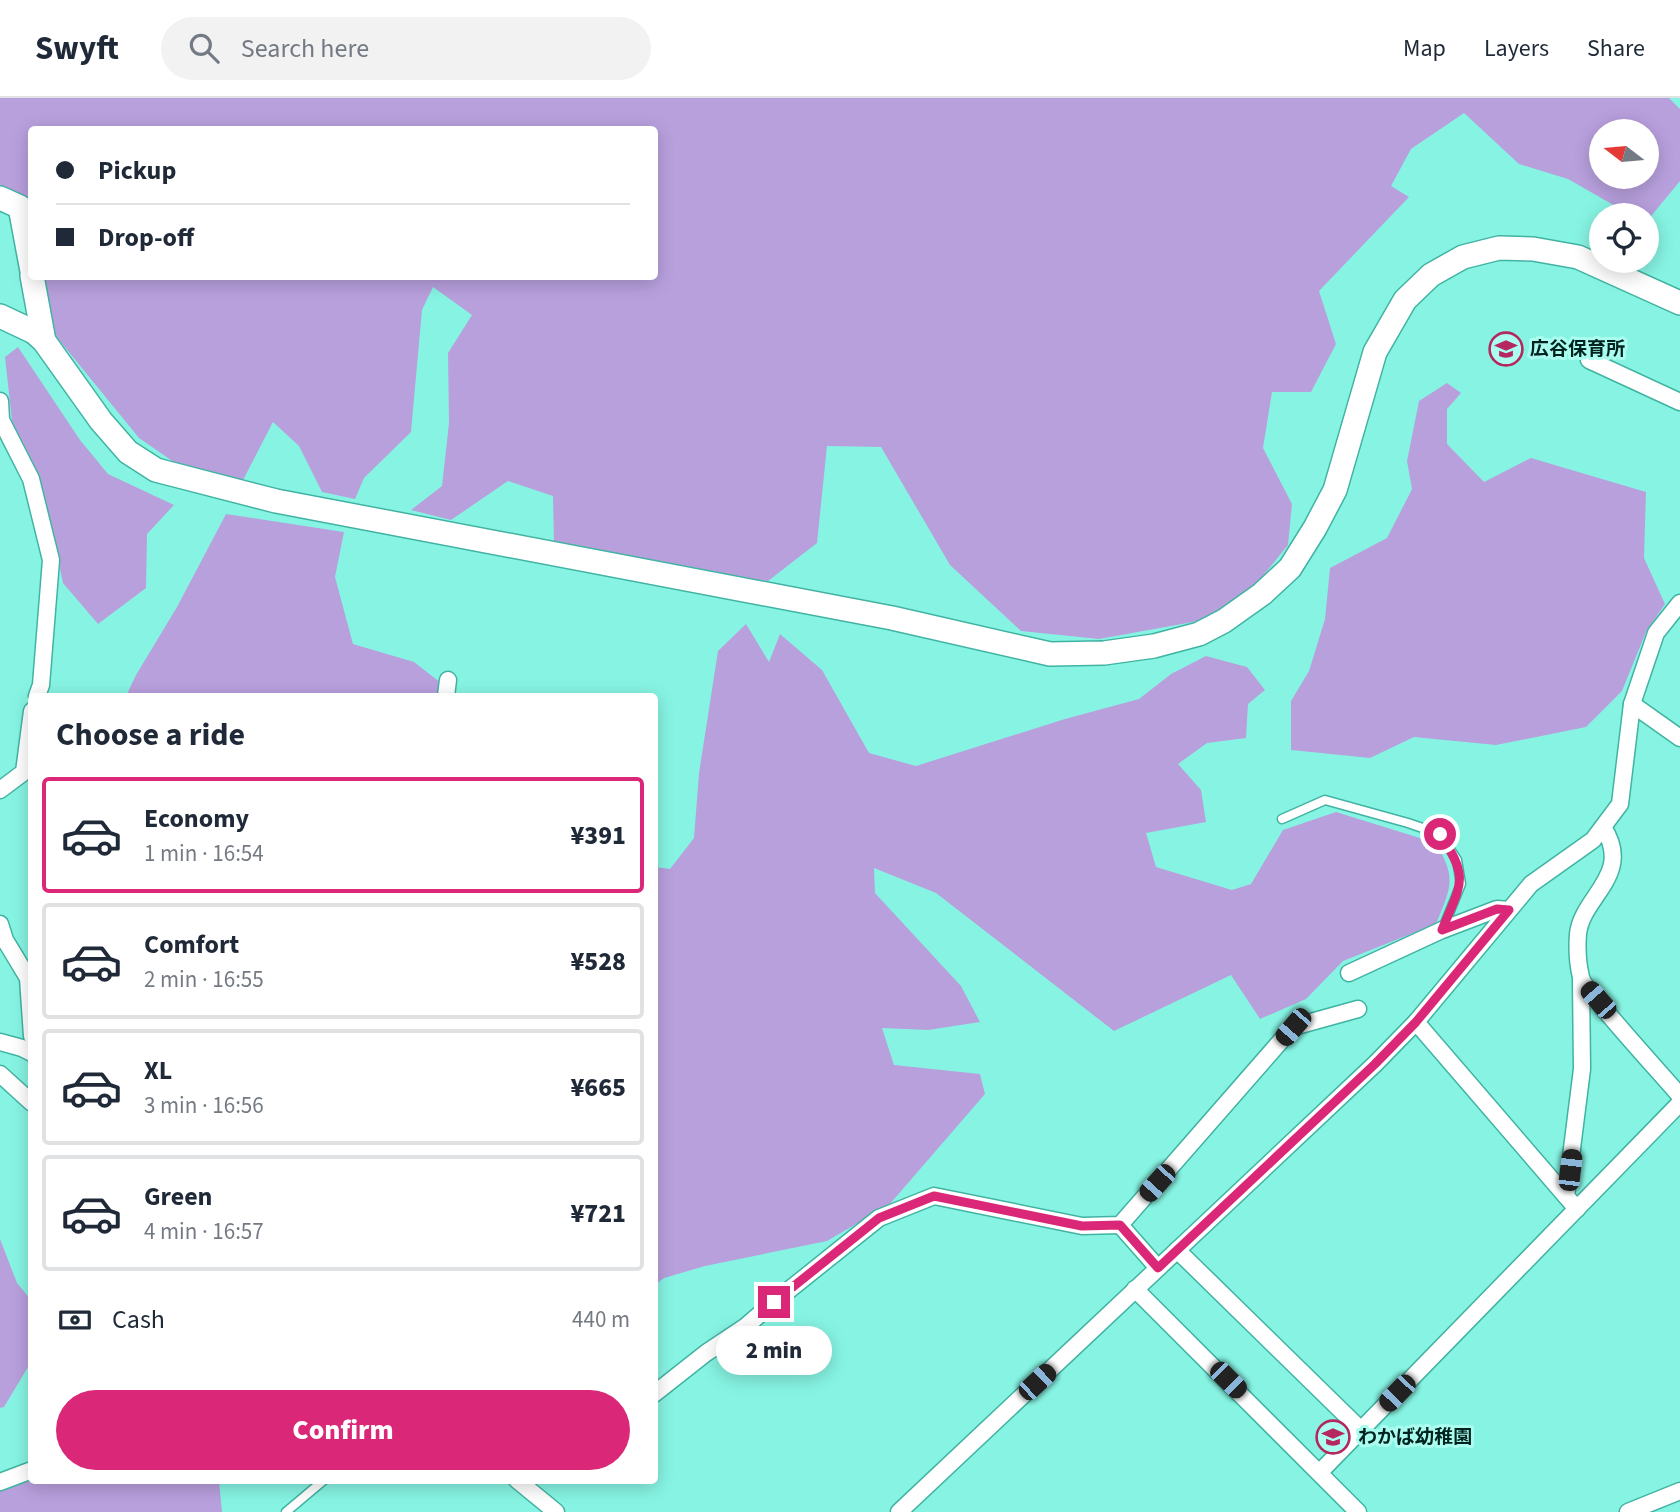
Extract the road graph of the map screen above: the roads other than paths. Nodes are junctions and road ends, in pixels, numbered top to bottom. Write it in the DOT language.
graph roads {
  1 [pos="0,198"];
  2 [pos="28,249"];
  3 [pos="33,280"];
  4 [pos="1680,303"];
  5 [pos="0,316"];
  6 [pos="39,336"];
  7 [pos="1589,360"];
  8 [pos="0,401"];
  9 [pos="1680,402"];
  10 [pos="1680,603"];
  11 [pos="38,693"];
  12 [pos="1632,704"];
  13 [pos="1680,738"];
  14 [pos="28,742"];
  15 [pos="0,790"];
  16 [pos="1282,818"];
  17 [pos="1603,827"];
  18 [pos="1509,910"];
  19 [pos="0,923"];
  20 [pos="1442,930"];
  21 [pos="1349,973"];
  22 [pos="28,978"];
  23 [pos="1581,980"];
  24 [pos="1359,1009"];
  25 [pos="1416,1022"];
  26 [pos="0,1042"];
  27 [pos="28,1051"];
  28 [pos="0,1074"];
  29 [pos="1680,1096"];
  30 [pos="28,1099"];
  31 [pos="1680,1103"];
  32 [pos="1566,1196"];
  33 [pos="1577,1209"];
  34 [pos="1120,1225"];
  35 [pos="1177,1250"];
  36 [pos="1158,1268"];
  37 [pos="1135,1289"];
  38 [pos="658,1391"];
  39 [pos="1361,1430"];
  40 [pos="28,1472"];
  41 [pos="1320,1472"];
  42 [pos="0,1482"];
  43 [pos="319,1484"];
  44 [pos="530,1484"];
  45 [pos="1680,1491"];
  46 [pos="286,1512"];
  47 [pos="556,1512"];
  48 [pos="900,1512"];
  49 [pos="1358,1512"];
  50 [pos="1628,1512"];
  1 -- 2 [label="street"];
  3 -- 6 [label="street"];
  4 -- 6 [label="street"];
  5 -- 6 [label="street"];
  7 -- 9 [label="street"];
  8 -- 11 [label="street"];
  10 -- 12 [label="street"];
  12 -- 13 [label="street"];
  12 -- 17 [label="street"];
  14 -- 15 [label="street"];
  16 -- 20 [label="lane"];
  17 -- 18 [label="street"];
  17 -- 23 [label="street"];
  18 -- 20 [label="street"];
  18 -- 25 [label="street"];
  19 -- 22 [label="street"];
  20 -- 21 [label="street"];
  23 -- 29 [label="street"];
  23 -- 32 [label="street"];
  24 -- 34 [label="street"];
  25 -- 32 [label="street"];
  25 -- 35 [label="street"];
  26 -- 27 [label="street"];
  28 -- 30 [label="street"];
  31 -- 33 [label="street"];
  32 -- 33 [label="street"];
  33 -- 39 [label="street"];
  34 -- 36 [label="street"];
  34 -- 38 [label="street"];
  35 -- 36 [label="street"];
  35 -- 39 [label="street"];
  36 -- 37 [label="street"];
  37 -- 41 [label="street"];
  37 -- 48 [label="street"];
  39 -- 41 [label="street"];
  40 -- 42 [label="street"];
  41 -- 49 [label="street"];
  43 -- 46 [label="lane"];
  44 -- 47 [label="street"];
  45 -- 50 [label="street"];
}
